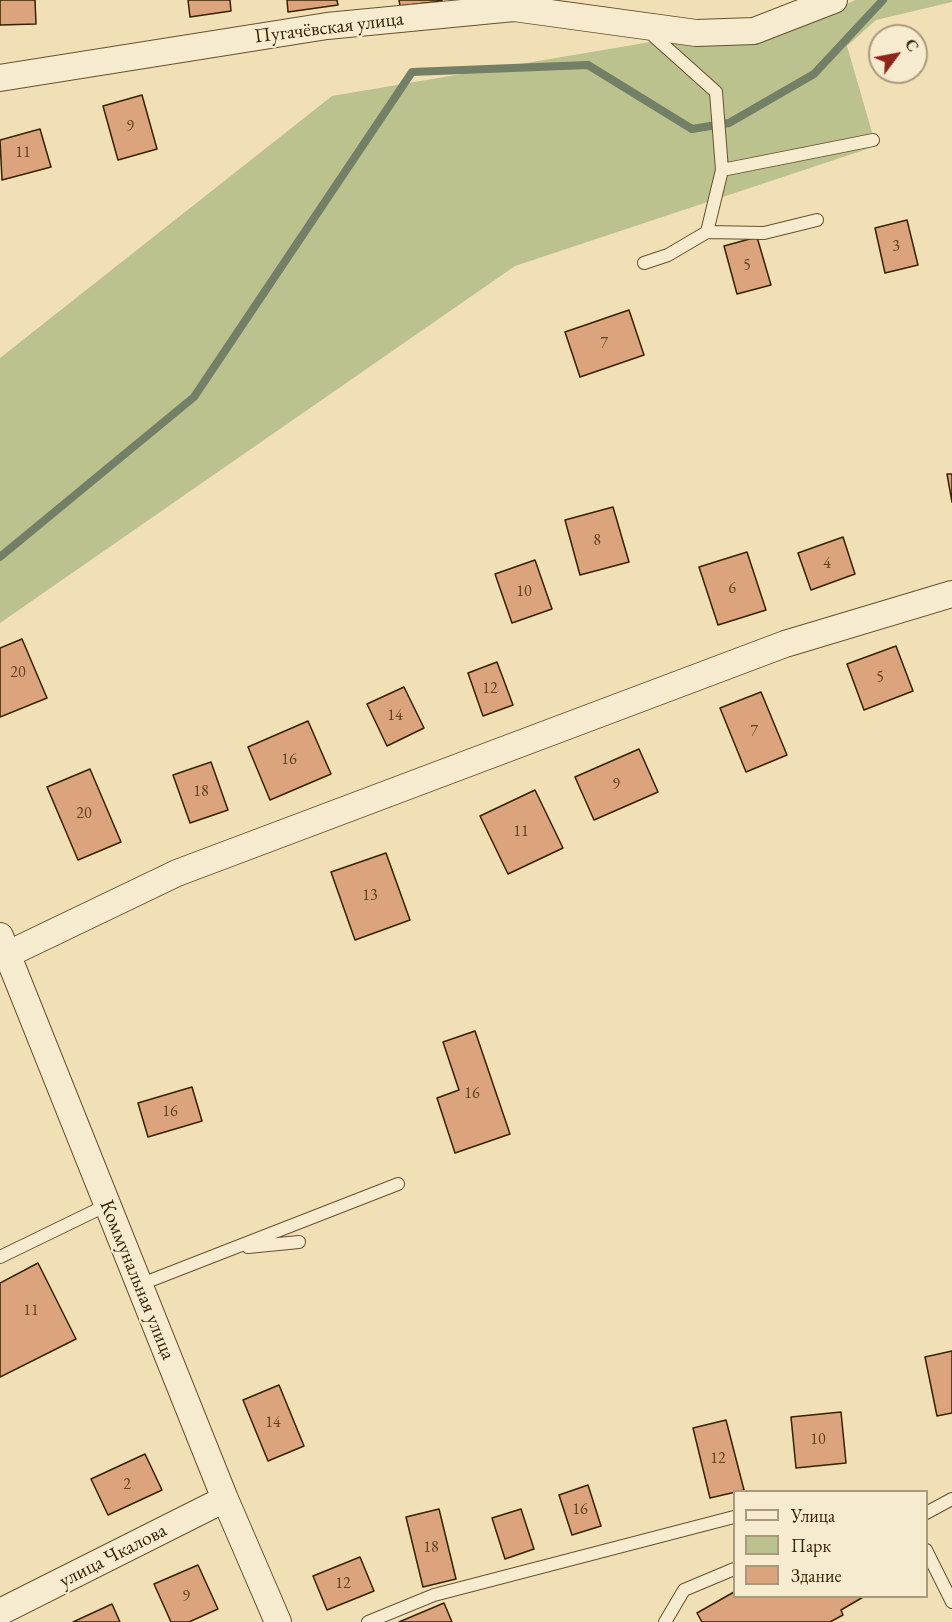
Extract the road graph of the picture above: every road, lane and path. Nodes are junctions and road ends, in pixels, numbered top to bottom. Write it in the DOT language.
graph roads {
  1 [pos="834,0"];
  2 [pos="642,26"];
  3 [pos="0,78"];
  4 [pos="873,140"];
  5 [pos="722,170"];
  6 [pos="817,220"];
  7 [pos="707,232"];
  8 [pos="644,263"];
  9 [pos="952,594"];
  10 [pos="2,950"];
  11 [pos="398,1184"];
  12 [pos="107,1205"];
  13 [pos="299,1242"];
  14 [pos="234,1248"];
  15 [pos="0,1257"];
  16 [pos="140,1285"];
  17 [pos="225,1499"];
  18 [pos="952,1499"];
  19 [pos="928,1512"];
  20 [pos="733,1518"];
  21 [pos="928,1552"];
  22 [pos="733,1570"];
  23 [pos="952,1602"];
  24 [pos="0,1612"];
  25 [pos="278,1622"];
  26 [pos="368,1622"];
  27 [pos="665,1622"];
  1 -- 2 [label="street, Пугачёвская улица"];
  2 -- 3 [label="street, Пугачёвская улица"];
  2 -- 5 [label="lane"];
  4 -- 5 [label="lane"];
  5 -- 7 [label="lane"];
  6 -- 7 [label="lane"];
  7 -- 8 [label="lane"];
  9 -- 10 [label="street"];
  10 -- 12 [label="street, Коммунальная улица"];
  11 -- 14 [label="lane"];
  12 -- 15 [label="lane"];
  12 -- 16 [label="street, Коммунальная улица"];
  13 -- 14 [label="lane"];
  14 -- 16 [label="lane"];
  16 -- 17 [label="street, Коммунальная улица"];
  17 -- 24 [label="street, улица Чкалова"];
  17 -- 25 [label="street, Коммунальная улица"];
  18 -- 19 [label="lane"];
  20 -- 26 [label="lane"];
  21 -- 23 [label="lane"];
  22 -- 27 [label="lane"];
}
